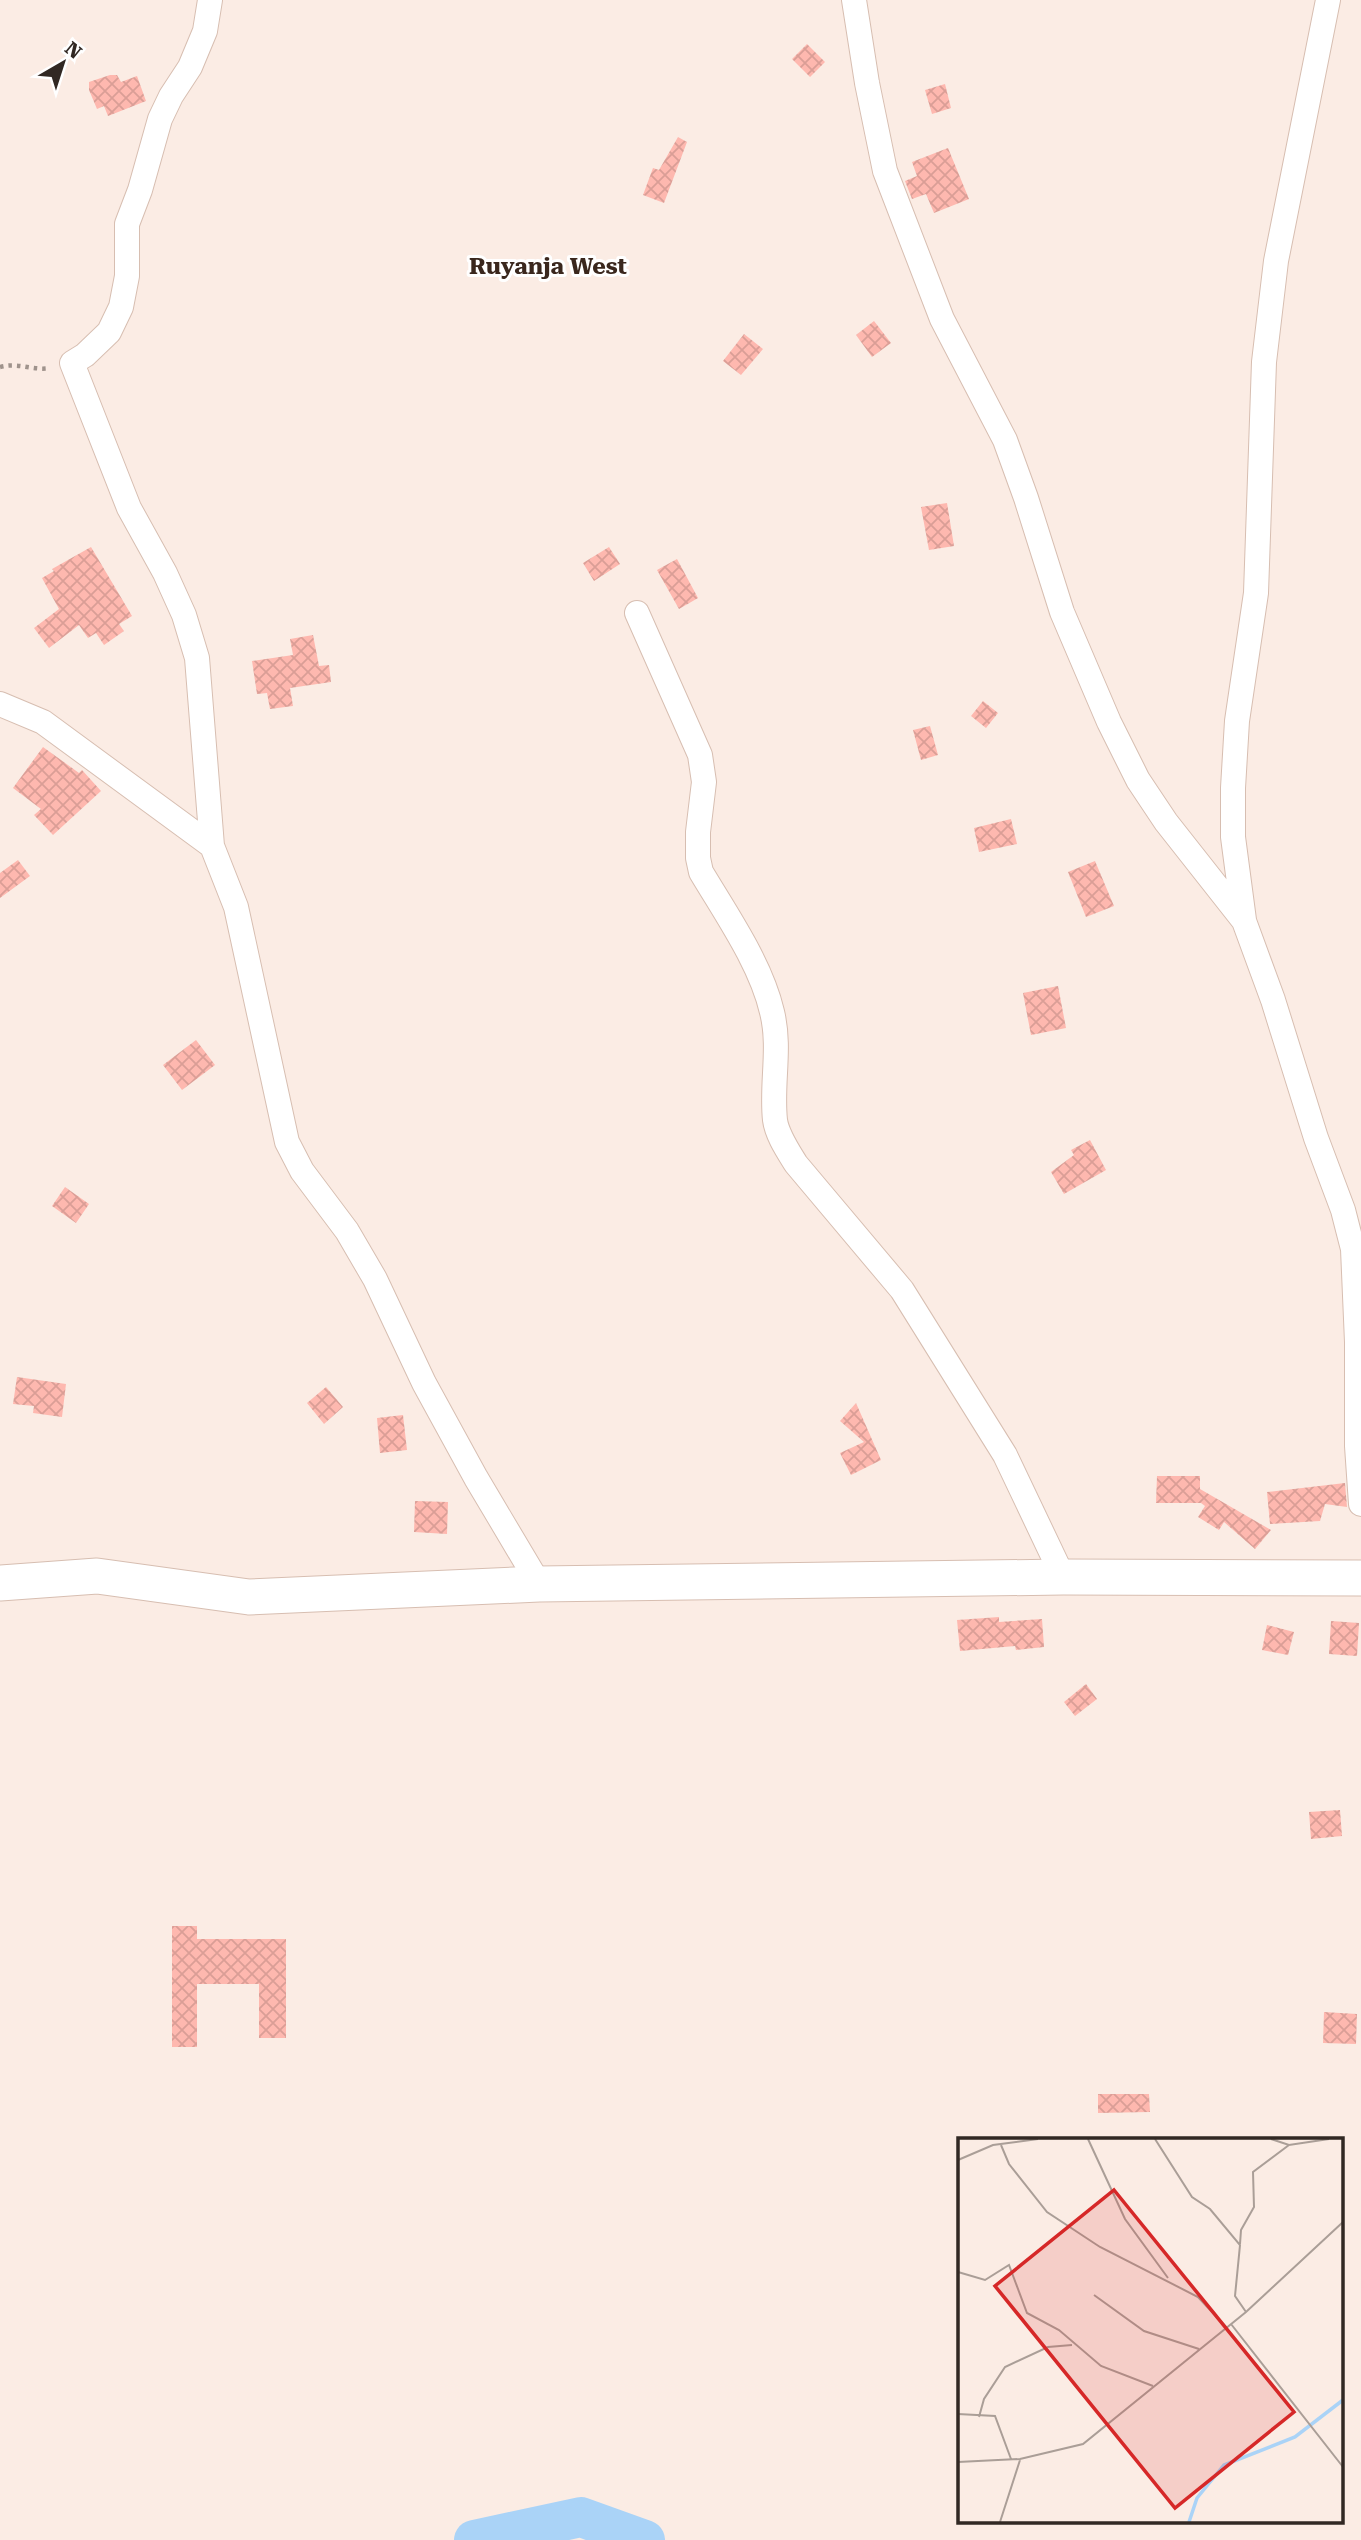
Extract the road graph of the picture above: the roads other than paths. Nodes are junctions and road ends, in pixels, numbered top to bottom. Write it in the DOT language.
graph roads {
  1 [pos="210,0"];
  2 [pos="854,0"];
  3 [pos="1328,0"];
  4 [pos="636,613"];
  5 [pos="0,704"];
  6 [pos="212,846"];
  7 [pos="1244,921"];
  8 [pos="1361,1504"];
  9 [pos="1062,1577"];
  10 [pos="1361,1578"];
  11 [pos="0,1583"];
  12 [pos="540,1584"];
  1 -- 6 [label="street"];
  2 -- 7 [label="street"];
  3 -- 7 [label="street"];
  4 -- 9 [label="street"];
  5 -- 6 [label="street"];
  6 -- 12 [label="street"];
  7 -- 8 [label="street"];
  9 -- 10 [label="main road"];
  9 -- 12 [label="main road"];
  11 -- 12 [label="main road"];
}
